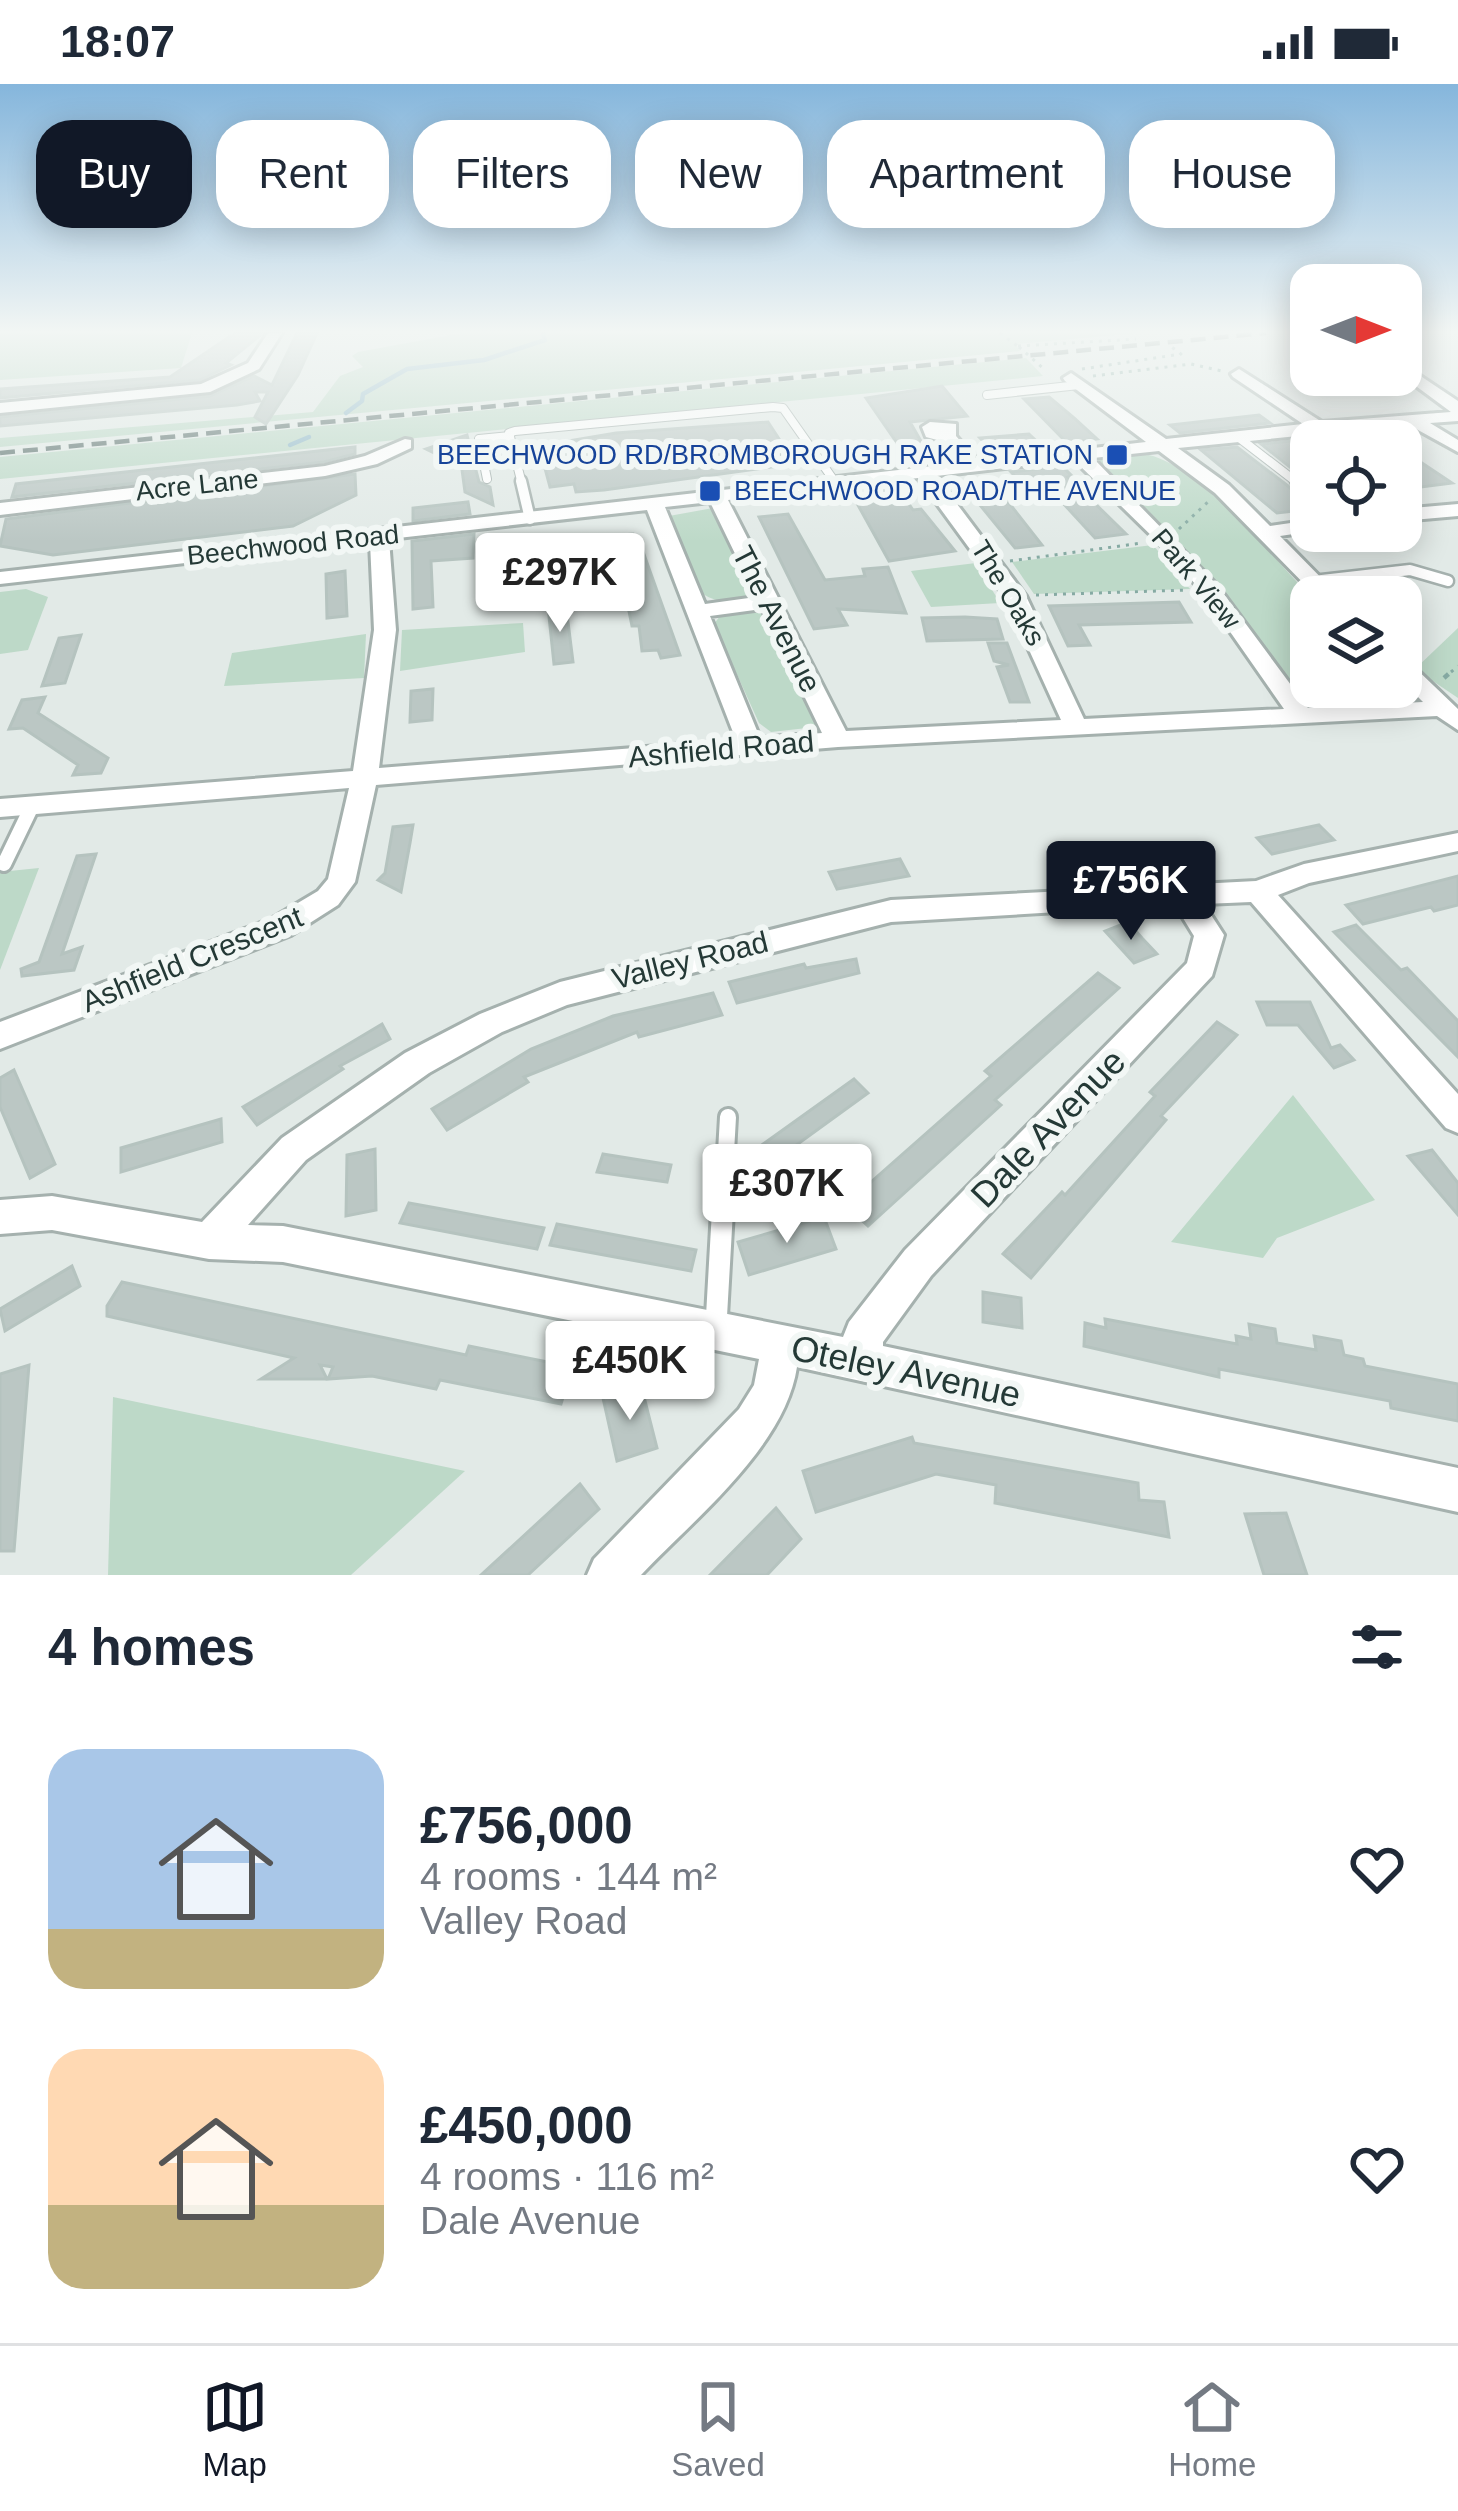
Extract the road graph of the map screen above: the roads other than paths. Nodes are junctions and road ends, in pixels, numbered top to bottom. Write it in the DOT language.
graph roads {
  1 [pos="65,403"];
  2 [pos="1106,403"];
  3 [pos="1282,403"];
  4 [pos="0,409"];
  5 [pos="1458,412"];
  6 [pos="1408,417"];
  7 [pos="1308,420"];
  8 [pos="1381,420"];
  9 [pos="1290,430"];
  10 [pos="510,436"];
  11 [pos="946,437"];
  12 [pos="1238,437"];
  13 [pos="1158,445"];
  14 [pos="1458,447"];
  15 [pos="400,450"];
  16 [pos="1078,454"];
  17 [pos="974,467"];
  18 [pos="923,472"];
  19 [pos="1290,476"];
  20 [pos="487,479"];
  21 [pos="835,482"];
  22 [pos="717,498"];
  23 [pos="655,505"];
  24 [pos="0,509"];
  25 [pos="1458,510"];
  26 [pos="1422,513"];
  27 [pos="530,519"];
  28 [pos="1290,529"];
  29 [pos="1264,533"];
  30 [pos="379,535"];
  31 [pos="1308,576"];
  32 [pos="1357,576"];
  33 [pos="0,578"];
  34 [pos="1448,581"];
  35 [pos="765,602"];
  36 [pos="699,611"];
  37 [pos="1422,688"];
  38 [pos="1301,716"];
  39 [pos="1450,716"];
  40 [pos="1075,725"];
  41 [pos="838,739"];
  42 [pos="752,748"];
  43 [pos="365,776"];
  44 [pos="33,804"];
  45 [pos="0,808"];
  46 [pos="1458,842"];
  47 [pos="4,864"];
  48 [pos="1258,891"];
  49 [pos="1183,895"];
  50 [pos="0,1036"];
  51 [pos="728,1117"];
  52 [pos="1458,1118"];
  53 [pos="0,1216"];
  54 [pos="209,1241"];
  55 [pos="716,1330"];
  56 [pos="781,1345"];
  57 [pos="863,1360"];
  58 [pos="1458,1490"];
  59 [pos="610,1575"];
  1 -- 4 [label="street"];
  2 -- 13 [label="street"];
  3 -- 7 [label="street"];
  5 -- 6 [label="street, Beechwood Road"];
  6 -- 8 [label="street, Beechwood Road"];
  6 -- 14 [label="street"];
  9 -- 12 [label="street, Beechwood Road"];
  10 -- 20 [label="lane"];
  10 -- 21 [label="lane"];
  10 -- 27 [label="lane"];
  11 -- 17 [label="street"];
  12 -- 13 [label="street, Beechwood Road"];
  12 -- 19 [label="lane"];
  13 -- 16 [label="street, Beechwood Road"];
  13 -- 29 [label="street"];
  15 -- 24 [label="street, Acre Lane"];
  16 -- 17 [label="street, Beechwood Road"];
  16 -- 38 [label="street, Park View"];
  17 -- 18 [label="street, Beechwood Road"];
  18 -- 21 [label="street, Beechwood Road"];
  18 -- 40 [label="street, The Oaks"];
  21 -- 22 [label="street, Beechwood Road"];
  22 -- 23 [label="street, Beechwood Road"];
  22 -- 35 [label="street, The Avenue"];
  23 -- 27 [label="street, Beechwood Road"];
  23 -- 36 [label="street"];
  25 -- 26 [label="street"];
  27 -- 30 [label="street, Beechwood Road"];
  28 -- 29 [label="street"];
  29 -- 31 [label="street"];
  30 -- 33 [label="street, Beechwood Road"];
  30 -- 43 [label="street, Ashfield Crescent"];
  32 -- 34 [label="lane"];
  35 -- 36 [label="street"];
  35 -- 41 [label="street, The Avenue"];
  36 -- 42 [label="street"];
  37 -- 39 [label="street"];
  38 -- 39 [label="street, Ashfield Road"];
  38 -- 40 [label="street, Ashfield Road"];
  40 -- 41 [label="street, Ashfield Road"];
  41 -- 42 [label="street, Ashfield Road"];
  42 -- 43 [label="street, Ashfield Road"];
  43 -- 44 [label="street, Ashfield Road"];
  43 -- 50 [label="street, Ashfield Crescent"];
  44 -- 45 [label="street, Ashfield Road"];
  44 -- 47 [label="lane"];
  46 -- 48 [label="street, Valley Road"];
  48 -- 49 [label="street, Valley Road"];
  48 -- 52 [label="street"];
  49 -- 54 [label="street, Valley Road"];
  49 -- 57 [label="street, Dale Avenue"];
  51 -- 55 [label="lane"];
  53 -- 54 [label="street"];
  54 -- 55 [label="street, Oteley Avenue"];
  55 -- 56 [label="street, Oteley Avenue"];
  56 -- 57 [label="street, Oteley Avenue"];
  56 -- 59 [label="street"];
  57 -- 58 [label="street, Oteley Avenue"];
}
